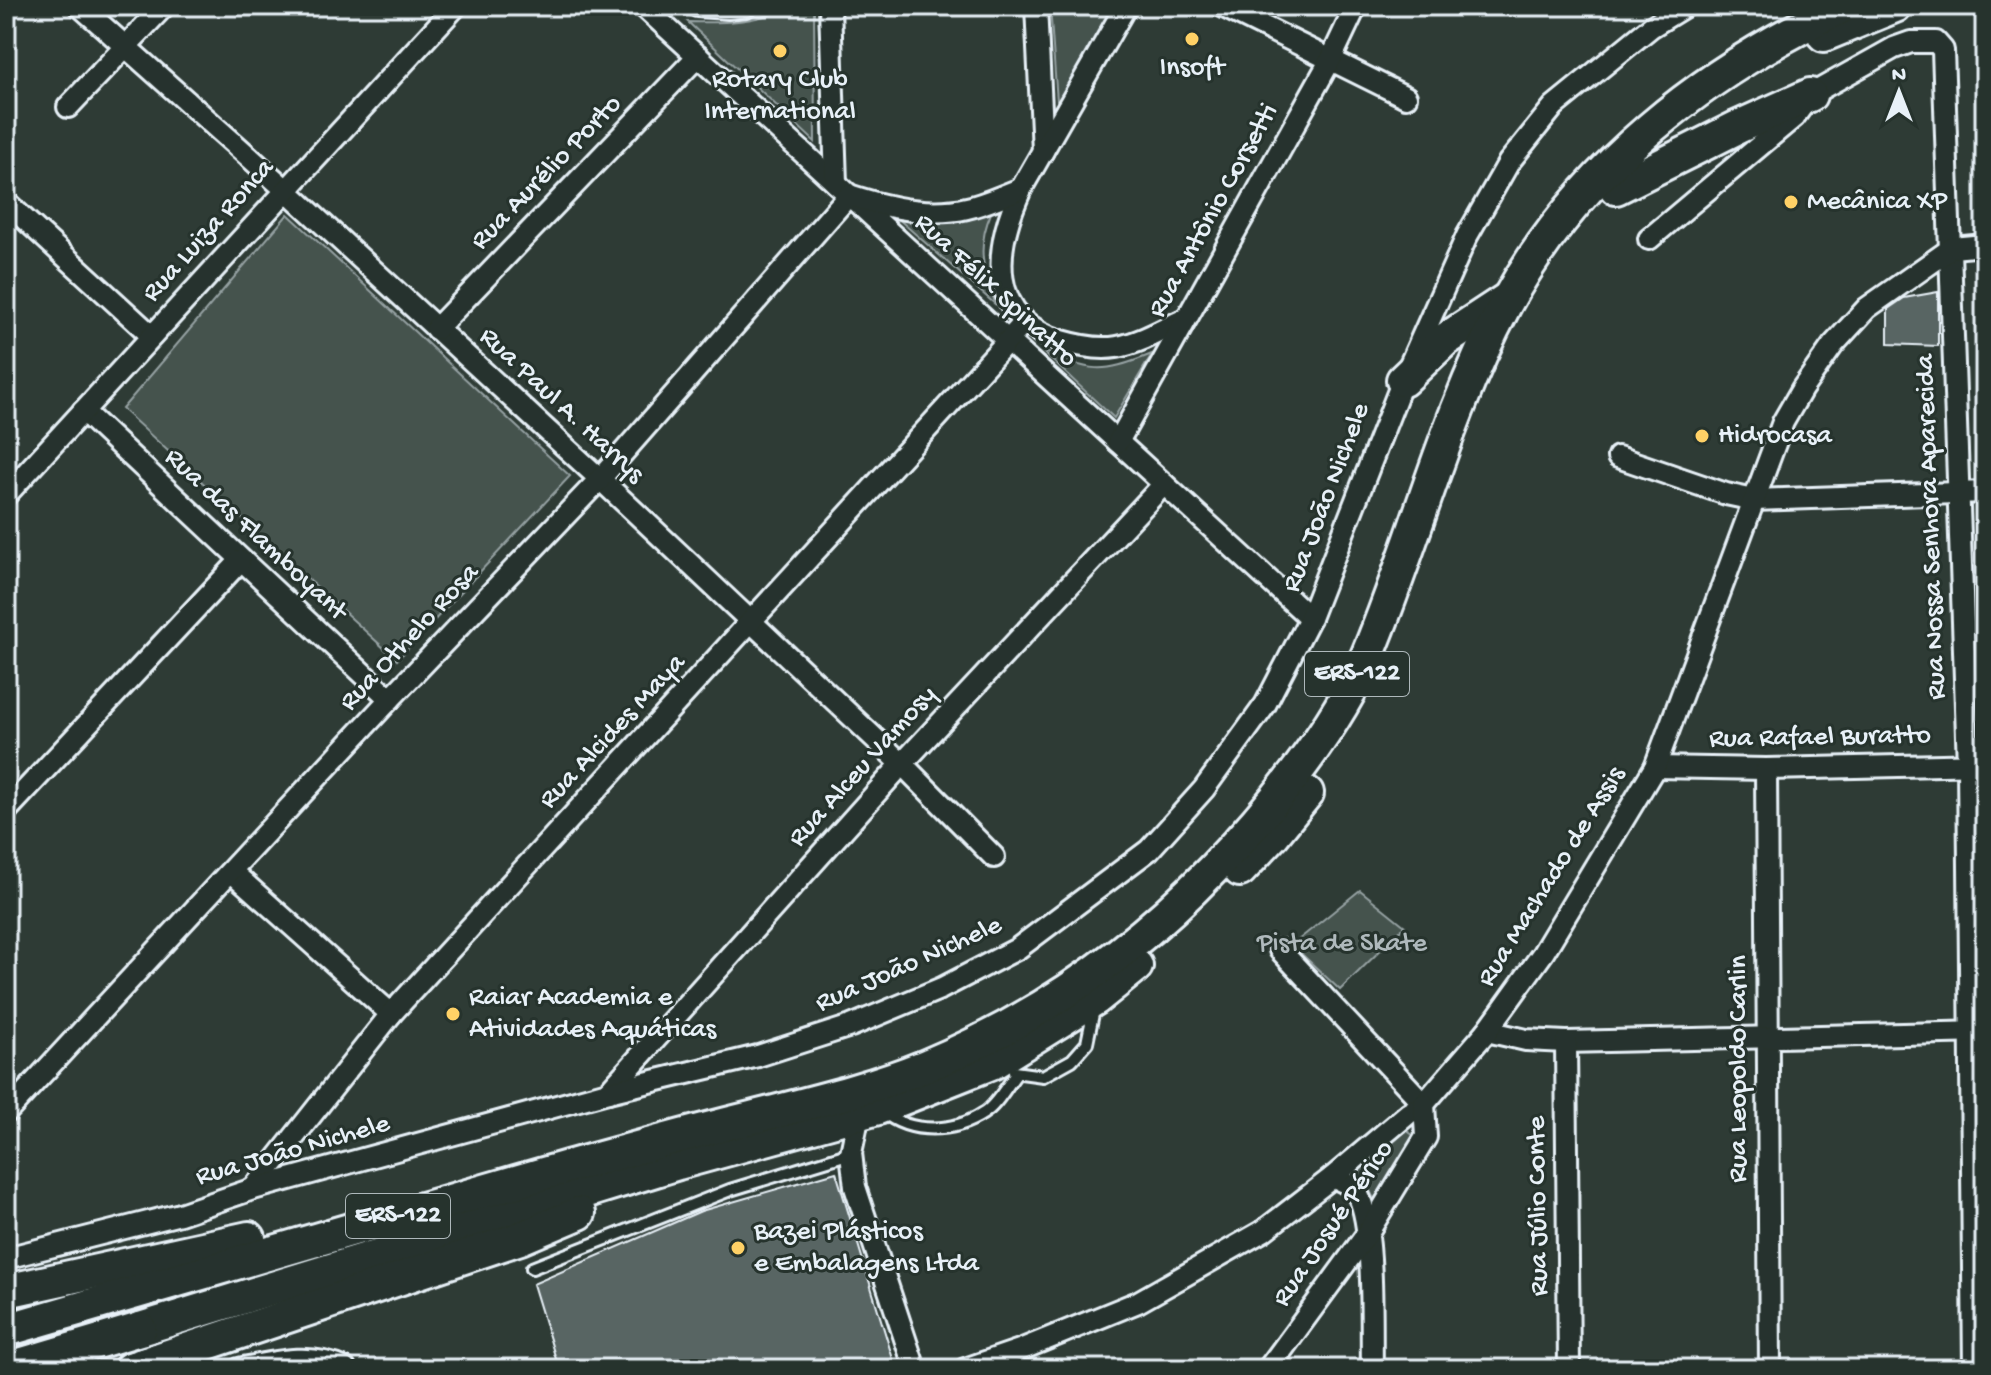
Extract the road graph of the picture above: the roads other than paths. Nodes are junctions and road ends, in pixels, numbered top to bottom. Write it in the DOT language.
graph roads {
  1 [pos="80,6"];
  2 [pos="164,6"];
  3 [pos="456,6"];
  4 [pos="643,6"];
  5 [pos="697,6"];
  6 [pos="746,6"];
  7 [pos="830,6"];
  8 [pos="1036,6"];
  9 [pos="1126,6"];
  10 [pos="1222,6"];
  11 [pos="1356,6"];
  12 [pos="1685,6"];
  13 [pos="1844,6"];
  14 [pos="1895,6"];
  15 [pos="125,47"];
  16 [pos="698,56"];
  17 [pos="1331,59"];
  18 [pos="1810,95"];
  19 [pos="1406,97"];
  20 [pos="68,107"];
  21 [pos="1043,151"];
  22 [pos="1616,188"];
  23 [pos="285,189"];
  24 [pos="843,189"];
  25 [pos="1021,189"];
  26 [pos="6,202"];
  27 [pos="1649,239"];
  28 [pos="1985,245"];
  29 [pos="1952,248"];
  30 [pos="1508,298"];
  31 [pos="1185,319"];
  32 [pos="1025,322"];
  33 [pos="436,329"];
  34 [pos="152,336"];
  35 [pos="1007,341"];
  36 [pos="1403,380"];
  37 [pos="83,411"];
  38 [pos="1118,442"];
  39 [pos="1618,457"];
  40 [pos="600,479"];
  41 [pos="1164,484"];
  42 [pos="1985,492"];
  43 [pos="1959,493"];
  44 [pos="6,495"];
  45 [pos="1754,500"];
  46 [pos="240,561"];
  47 [pos="1310,618"];
  48 [pos="750,623"];
  49 [pos="390,699"];
  50 [pos="902,764"];
  51 [pos="1977,764"];
  52 [pos="1655,767"];
  53 [pos="1766,769"];
  54 [pos="6,811"];
  55 [pos="994,857"];
  56 [pos="232,872"];
  57 [pos="1280,950"];
  58 [pos="391,1014"];
  59 [pos="1487,1031"];
  60 [pos="1978,1032"];
  61 [pos="1767,1036"];
  62 [pos="1566,1042"];
  63 [pos="1005,1068"];
  64 [pos="608,1092"];
  65 [pos="1424,1104"];
  66 [pos="8,1107"];
  67 [pos="868,1111"];
  68 [pos="1979,1129"];
  69 [pos="675,1150"];
  70 [pos="851,1153"];
  71 [pos="1333,1177"];
  72 [pos="253,1189"];
  73 [pos="1367,1234"];
  74 [pos="6,1258"];
  75 [pos="532,1268"];
  76 [pos="6,1291"];
  77 [pos="11,1354"];
  78 [pos="130,1369"];
  79 [pos="239,1369"];
  80 [pos="345,1369"];
  81 [pos="915,1369"];
  82 [pos="965,1369"];
  83 [pos="1268,1369"];
  84 [pos="1372,1369"];
  85 [pos="1569,1369"];
  86 [pos="1770,1369"];
  87 [pos="1974,1369"];
  1 -- 15 [label="street, Rua Paul A. Harrys"];
  2 -- 15 [label="street"];
  3 -- 23 [label="street, Rua Luiza Ronca"];
  4 -- 16 [label="street, Rua Félix Spinatto"];
  5 -- 6 [label="street"];
  7 -- 24 [label="street"];
  8 -- 21 [label="street"];
  9 -- 21 [label="street"];
  10 -- 17 [label="street"];
  11 -- 17 [label="street, Rua Antônio Corsetti"];
  12 -- 36 [label="street, Rua João Nichele"];
  13 -- 30 [label="highway, ERS-122"];
  14 -- 22 [label="highway, ERS-122"];
  15 -- 20 [label="street"];
  15 -- 23 [label="street, Rua Paul A. Harrys"];
  16 -- 24 [label="street, Rua Félix Spinatto"];
  16 -- 33 [label="street, Rua Aurélio Porto"];
  17 -- 19 [label="street"];
  17 -- 31 [label="street, Rua Antônio Corsetti"];
  18 -- 22 [label="highway"];
  18 -- 27 [label="street, Rua Nossa Senhora Aparecida"];
  18 -- 29 [label="street, Rua Nossa Senhora Aparecida"];
  21 -- 25 [label="street"];
  22 -- 63 [label="highway, ERS-122"];
  23 -- 33 [label="street, Rua Paul A. Harrys"];
  23 -- 34 [label="street, Rua Luiza Ronca"];
  24 -- 25 [label="street"];
  24 -- 35 [label="street, Rua Félix Spinatto"];
  24 -- 40 [label="street, Rua Othelo Rosa"];
  25 -- 32 [label="street"];
  26 -- 34 [label="street"];
  28 -- 29 [label="street"];
  29 -- 43 [label="street, Rua Nossa Senhora Aparecida"];
  29 -- 45 [label="street, Rua Machado de Assis"];
  30 -- 36 [label="highway"];
  30 -- 69 [label="highway, ERS-122"];
  31 -- 32 [label="street"];
  31 -- 38 [label="street, Rua Antônio Corsetti"];
  32 -- 35 [label="street, Rua Alcides Maya"];
  33 -- 40 [label="street, Rua Paul A. Harrys"];
  34 -- 37 [label="street, Rua Luiza Ronca"];
  35 -- 38 [label="street, Rua Félix Spinatto"];
  35 -- 48 [label="street, Rua Alcides Maya"];
  36 -- 47 [label="street, Rua João Nichele"];
  37 -- 44 [label="street, Rua Luiza Ronca"];
  37 -- 46 [label="street, Rua das Flamboyant"];
  38 -- 41 [label="street, Rua Félix Spinatto"];
  39 -- 45 [label="street"];
  40 -- 48 [label="street, Rua Paul A. Harrys"];
  40 -- 49 [label="street, Rua Othelo Rosa"];
  41 -- 47 [label="street, Rua Félix Spinatto"];
  41 -- 50 [label="street, Rua Alceu Vamosy"];
  42 -- 43 [label="street"];
  43 -- 45 [label="street"];
  43 -- 51 [label="street, Rua Nossa Senhora Aparecida"];
  45 -- 52 [label="street, Rua Machado de Assis"];
  46 -- 49 [label="street, Rua das Flamboyant"];
  46 -- 54 [label="street"];
  47 -- 64 [label="street, Rua João Nichele"];
  48 -- 50 [label="street, Rua Paul A. Harrys"];
  48 -- 58 [label="street, Rua Alcides Maya"];
  49 -- 56 [label="street, Rua Othelo Rosa"];
  50 -- 55 [label="street, Rua Paul A. Harrys"];
  50 -- 64 [label="street, Rua Alceu Vamosy"];
  51 -- 53 [label="street, Rua Rafael Buratto"];
  51 -- 60 [label="street, Rua Nossa Senhora Aparecida"];
  52 -- 53 [label="street, Rua Rafael Buratto"];
  52 -- 59 [label="street, Rua Machado de Assis"];
  53 -- 61 [label="street, Rua Leopoldo Carlin"];
  56 -- 58 [label="street"];
  56 -- 66 [label="street, Rua Othelo Rosa"];
  57 -- 65 [label="street"];
  58 -- 72 [label="street, Rua Alcides Maya"];
  59 -- 62 [label="street"];
  59 -- 65 [label="street, Rua Machado de Assis"];
  60 -- 61 [label="street"];
  60 -- 68 [label="street, Rua Nossa Senhora Aparecida"];
  61 -- 62 [label="street"];
  61 -- 86 [label="street, Rua Leopoldo Carlin"];
  62 -- 85 [label="street, Rua Júlio Conte"];
  63 -- 67 [label="highway, ERS-122"];
  63 -- 67 [label="lane"];
  64 -- 72 [label="street, Rua João Nichele"];
  65 -- 71 [label="street, Rua Machado de Assis"];
  65 -- 73 [label="street, Rua Josué Périco"];
  67 -- 69 [label="highway, ERS-122"];
  67 -- 70 [label="street"];
  68 -- 87 [label="street, Rua Nossa Senhora Aparecida"];
  69 -- 76 [label="highway"];
  69 -- 77 [label="highway, ERS-122, bridge"];
  69 -- 77 [label="highway, ERS-122"];
  69 -- 78 [label="highway"];
  70 -- 75 [label="lane"];
  70 -- 81 [label="street"];
  71 -- 73 [label="street"];
  71 -- 82 [label="street, Rua Machado de Assis"];
  72 -- 74 [label="street, Rua João Nichele"];
  73 -- 83 [label="street, Rua Josué Périco"];
  73 -- 84 [label="street"];
  79 -- 80 [label="street"];
}
